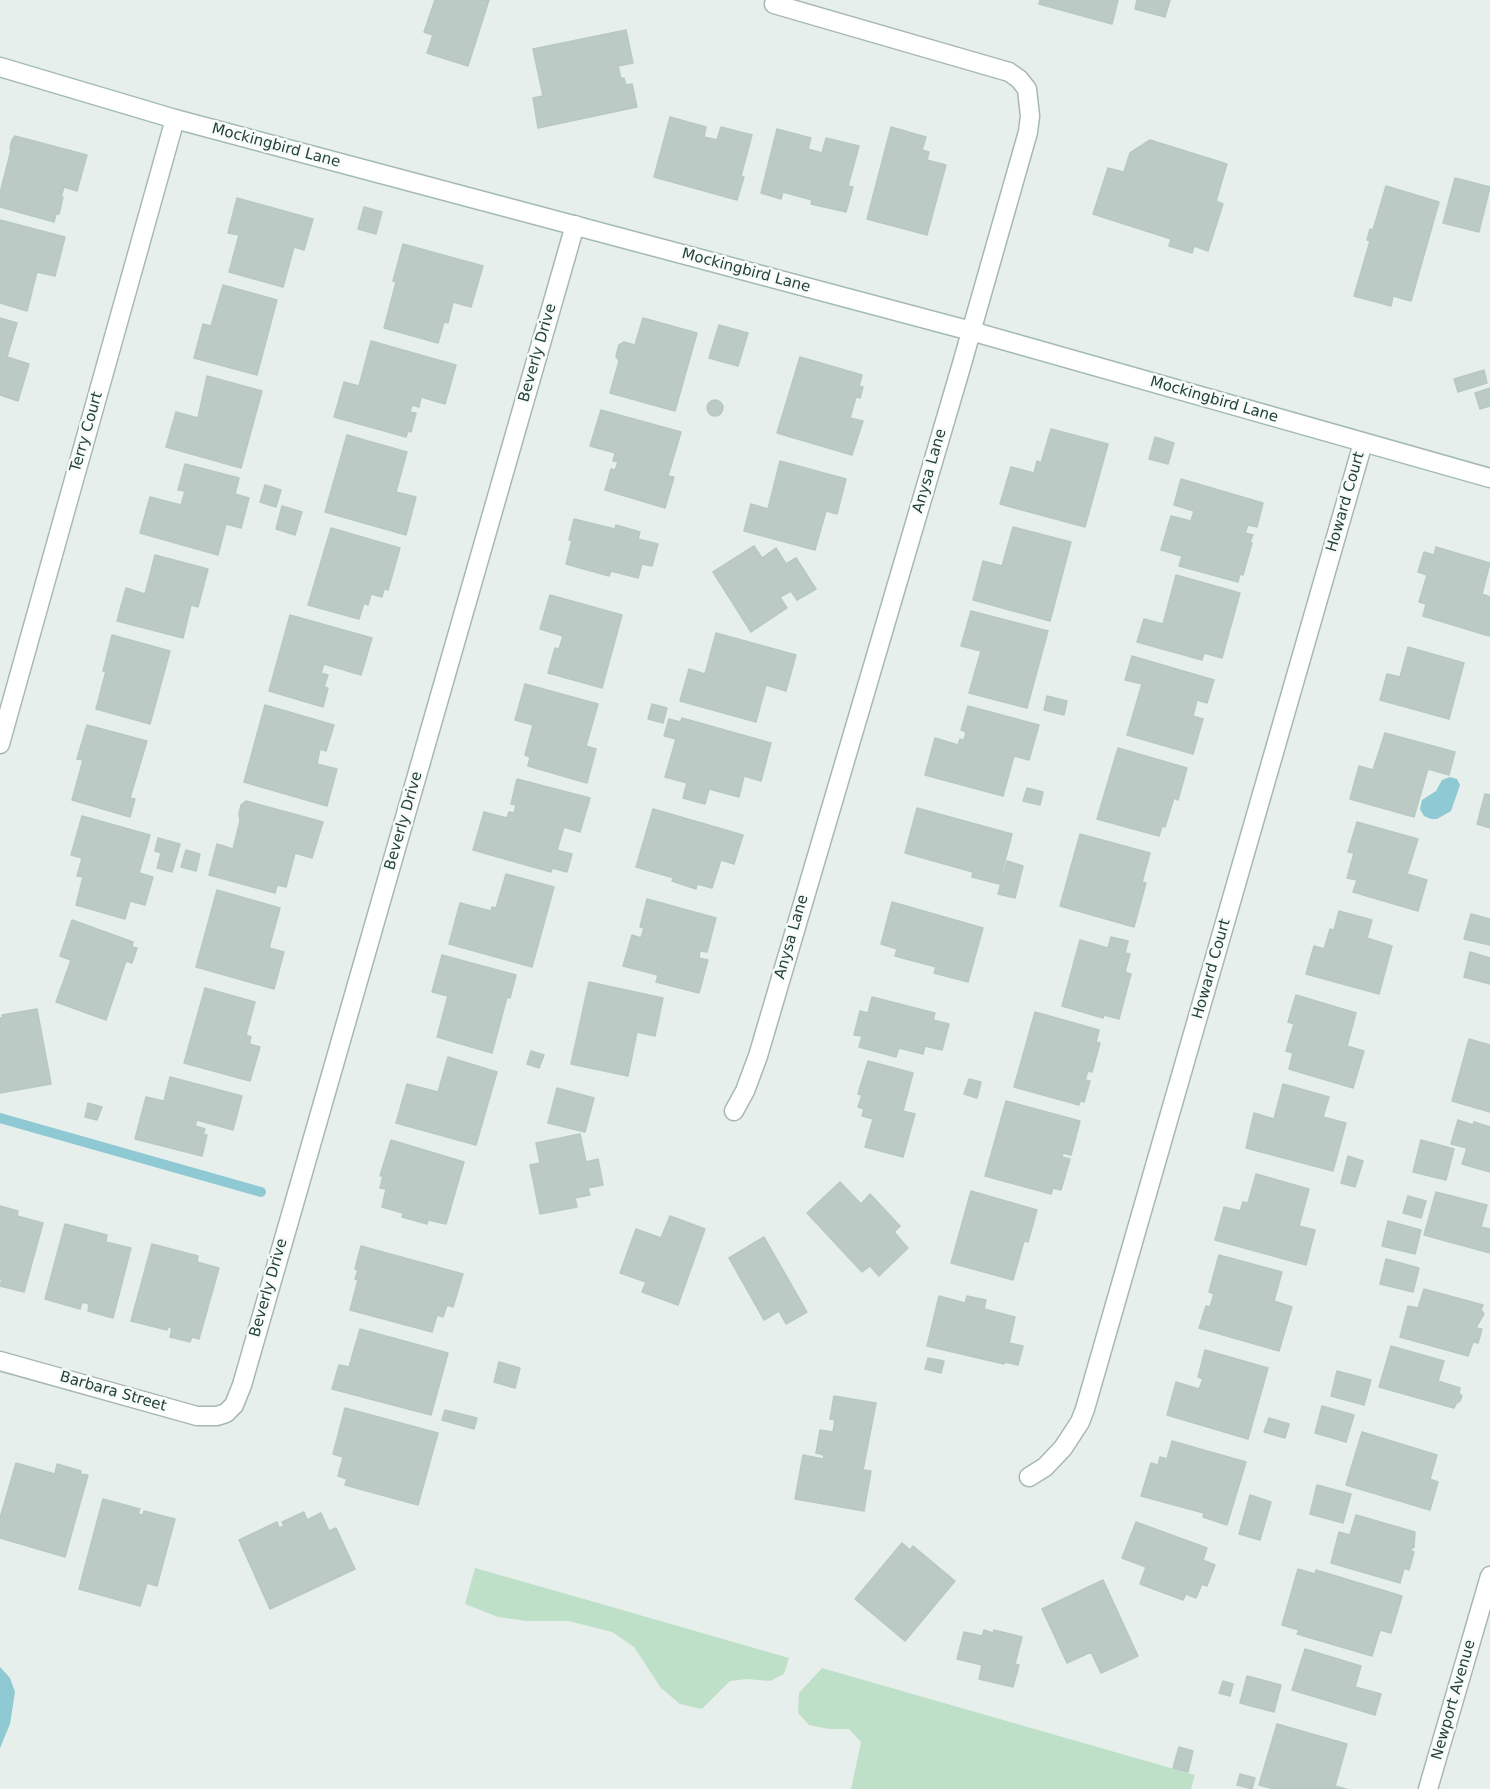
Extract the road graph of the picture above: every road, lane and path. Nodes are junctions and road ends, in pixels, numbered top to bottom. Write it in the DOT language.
graph roads {
  1 [pos="775,0"];
  2 [pos="0,67"];
  3 [pos="175,120"];
  4 [pos="575,225"];
  5 [pos="971,331"];
  6 [pos="1364,442"];
  7 [pos="1490,478"];
  8 [pos="0,744"];
  9 [pos="734,1111"];
  10 [pos="0,1361"];
  11 [pos="226,1413"];
  12 [pos="1029,1477"];
  13 [pos="1490,1576"];
  14 [pos="1428,1789"];
  1 -- 5 [label="street, Anysa Lane"];
  2 -- 3 [label="street, Mockingbird Lane"];
  3 -- 4 [label="street, Mockingbird Lane"];
  3 -- 8 [label="street, Terry Court"];
  4 -- 5 [label="street, Mockingbird Lane"];
  4 -- 11 [label="street, Beverly Drive"];
  5 -- 6 [label="street, Mockingbird Lane"];
  5 -- 9 [label="street, Anysa Lane"];
  6 -- 7 [label="street, Mockingbird Lane"];
  6 -- 12 [label="street, Howard Court"];
  10 -- 11 [label="street, Barbara Street"];
  13 -- 14 [label="street, Newport Avenue"];
}
